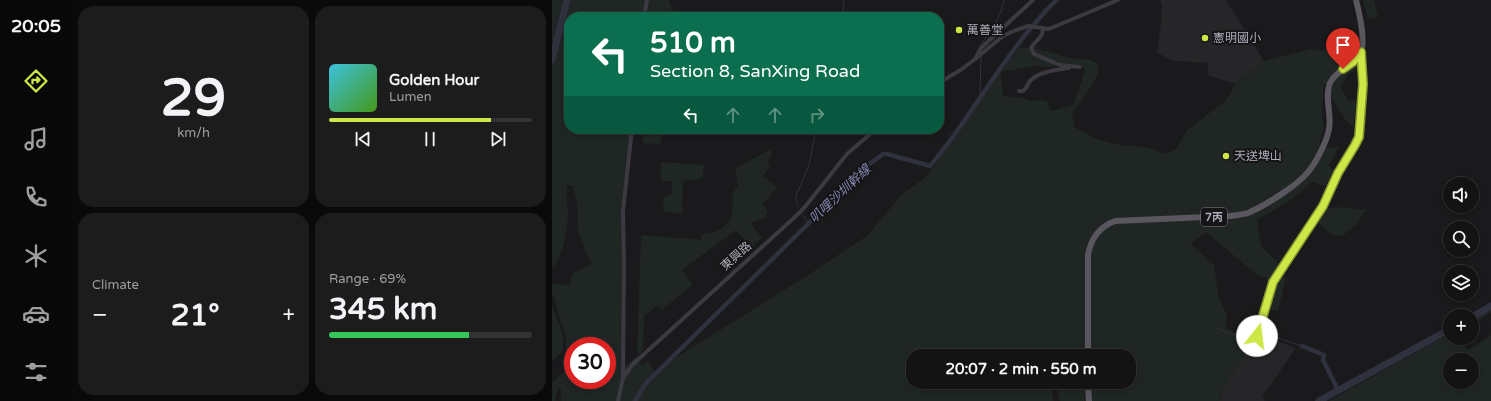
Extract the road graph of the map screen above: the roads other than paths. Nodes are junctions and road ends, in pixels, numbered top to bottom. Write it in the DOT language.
graph roads {
  1 [pos="647,0"];
  2 [pos="1033,0"];
  3 [pos="1118,0"];
  4 [pos="1356,0"];
  5 [pos="645,12"];
  6 [pos="1043,28"];
  7 [pos="1361,52"];
  8 [pos="974,59"];
  9 [pos="1073,67"];
  10 [pos="1080,68"];
  11 [pos="944,80"];
  12 [pos="1019,91"];
  13 [pos="631,134"];
  14 [pos="870,134"];
  15 [pos="1257,336"];
  16 [pos="1088,349"];
  17 [pos="623,380"];
  18 [pos="1088,389"];
  19 [pos="618,401"];
  20 [pos="1089,401"];
  1 -- 5 [label="street"];
  2 -- 8 [label="street"];
  3 -- 6 [label="street"];
  4 -- 7 [label="main road"];
  6 -- 8 [label="street"];
  6 -- 9 [label="street"];
  7 -- 15 [label="street"];
  7 -- 16 [label="main road, 7丙"];
  8 -- 11 [label="street"];
  9 -- 10 [label="street"];
  9 -- 12 [label="street"];
  13 -- 17 [label="street"];
  14 -- 17 [label="street, 東興路"];
  17 -- 19 [label="street, 東興路"];
  18 -- 20 [label="main road"];
}
